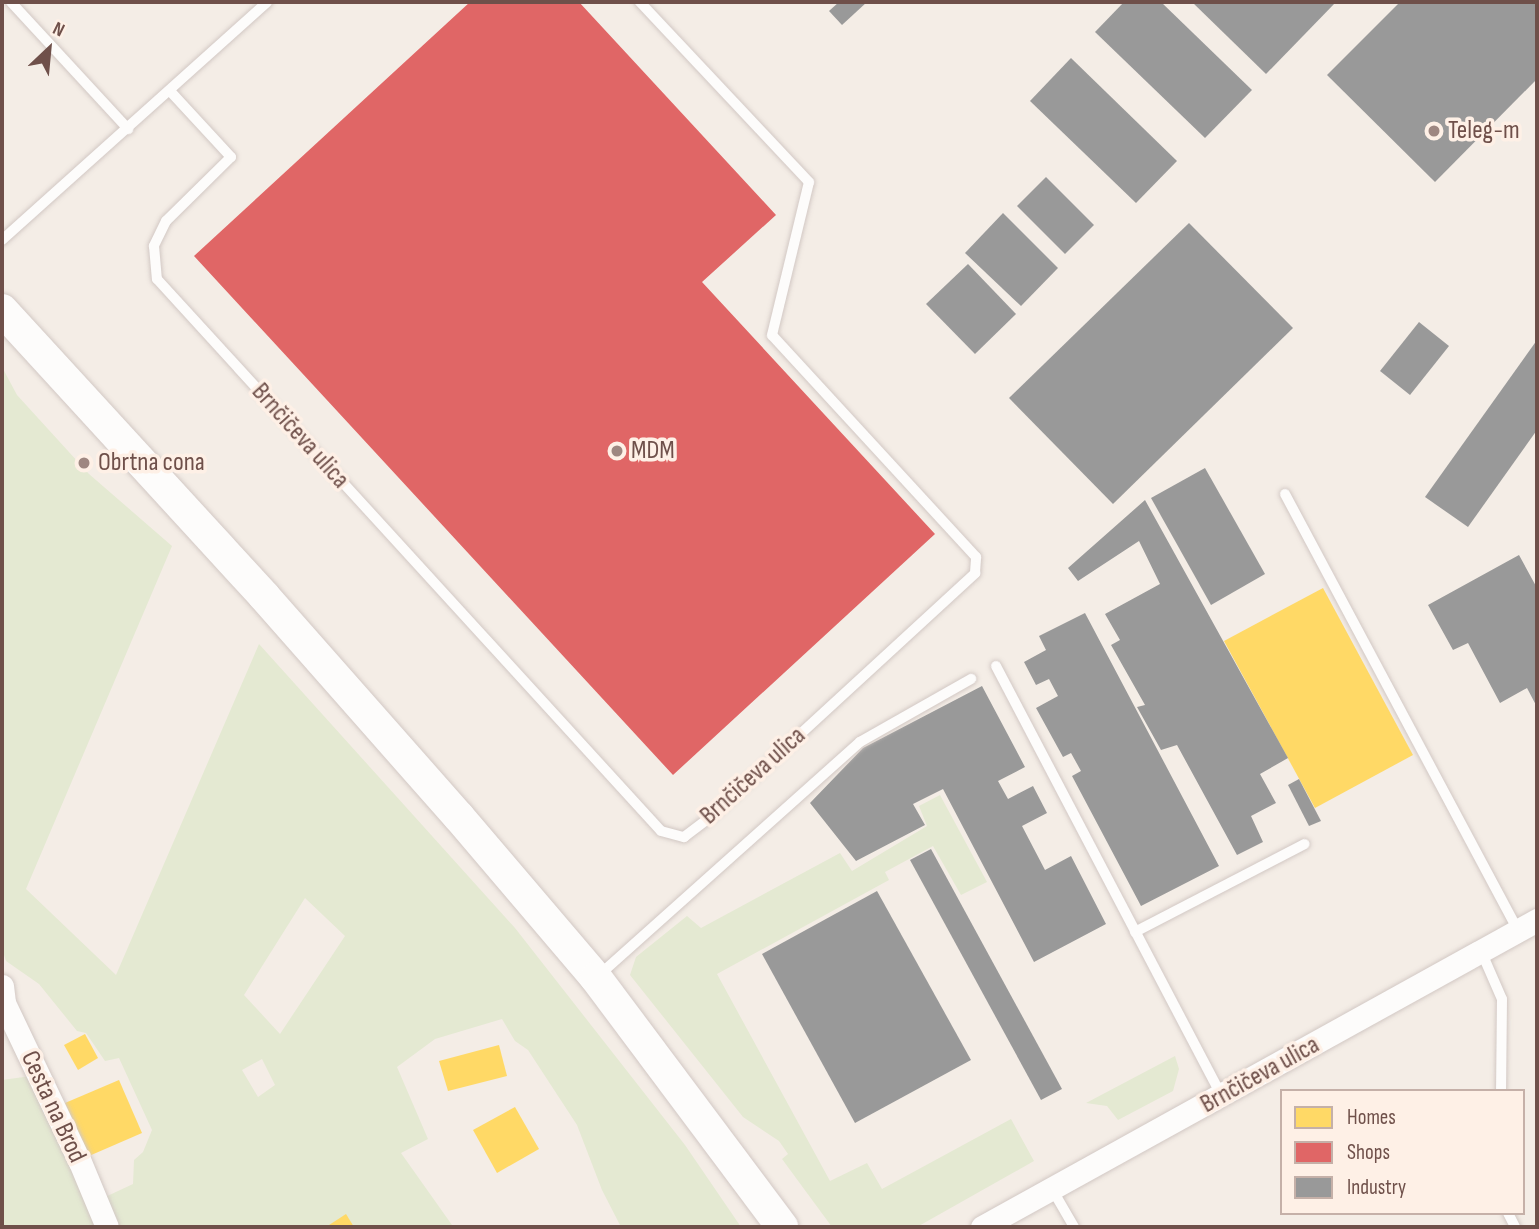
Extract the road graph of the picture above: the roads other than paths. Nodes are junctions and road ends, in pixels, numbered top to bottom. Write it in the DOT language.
graph roads {
  1 [pos="11,2"];
  2 [pos="267,2"];
  3 [pos="640,2"];
  4 [pos="170,91"];
  5 [pos="128,129"];
  6 [pos="2,240"];
  7 [pos="2,310"];
  8 [pos="1285,494"];
  9 [pos="996,667"];
  10 [pos="971,679"];
  11 [pos="1305,844"];
  12 [pos="1528,925"];
  13 [pos="1135,932"];
  14 [pos="1481,951"];
  15 [pos="596,978"];
  16 [pos="2,997"];
  17 [pos="1501,1089"];
  18 [pos="1222,1097"];
  19 [pos="1052,1189"];
  20 [pos="107,1227"];
  21 [pos="782,1227"];
  22 [pos="982,1227"];
  23 [pos="1074,1227"];
  1 -- 5 [label="lane"];
  2 -- 4 [label="lane"];
  3 -- 4 [label="lane, Brnčičeva ulica"];
  4 -- 5 [label="lane"];
  5 -- 6 [label="lane"];
  7 -- 15 [label="street"];
  8 -- 12 [label="lane"];
  9 -- 13 [label="lane"];
  10 -- 15 [label="lane"];
  11 -- 13 [label="lane"];
  12 -- 14 [label="street, Brnčičeva ulica"];
  13 -- 18 [label="lane"];
  14 -- 17 [label="lane"];
  14 -- 18 [label="street, Brnčičeva ulica"];
  15 -- 21 [label="street"];
  16 -- 20 [label="street, Cesta na Brod"];
  18 -- 19 [label="street, Brnčičeva ulica"];
  19 -- 22 [label="street, Brnčičeva ulica"];
  19 -- 23 [label="lane"];
}
